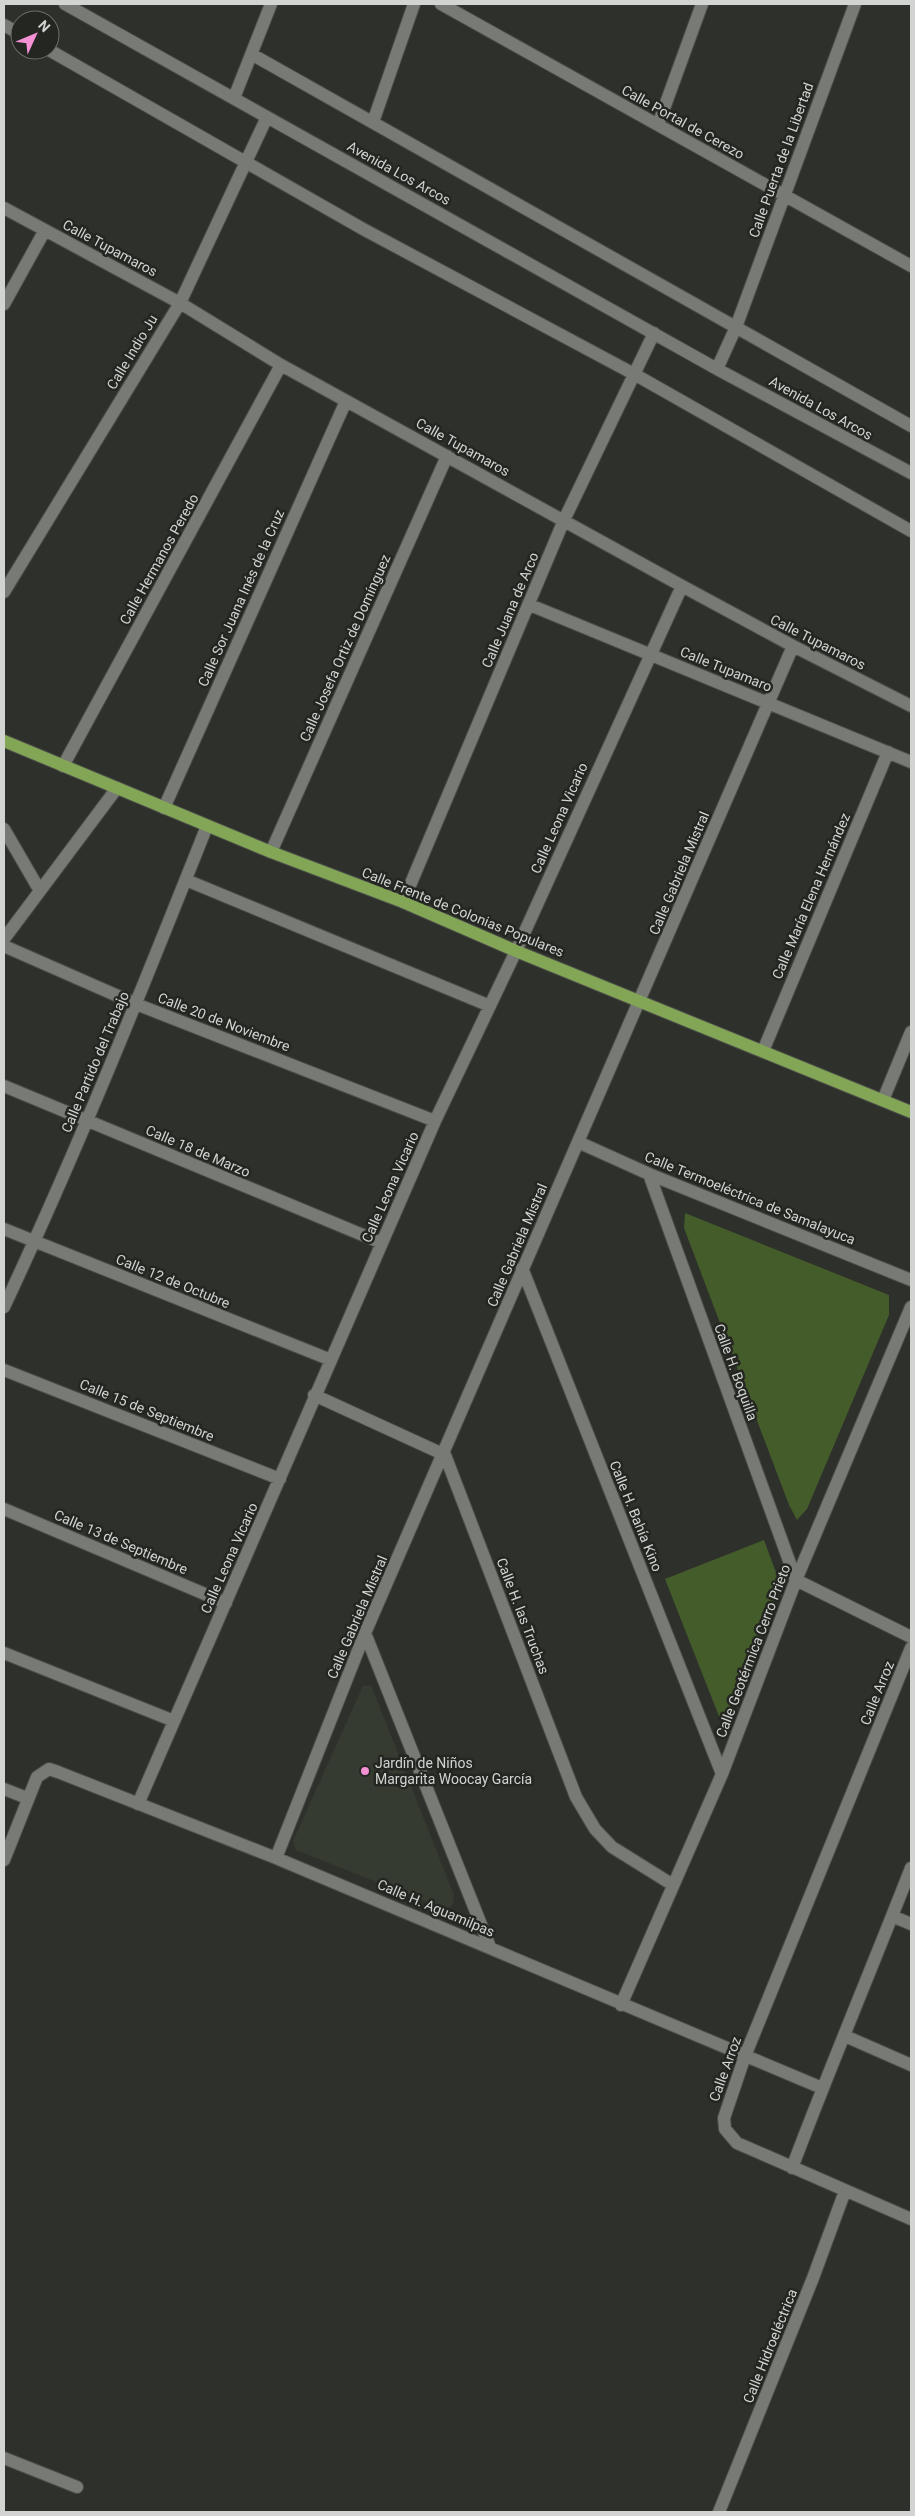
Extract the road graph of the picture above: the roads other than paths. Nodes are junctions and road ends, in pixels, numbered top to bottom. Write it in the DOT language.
graph roads {
  1 [pos="65,4"];
  2 [pos="271,4"];
  3 [pos="414,4"];
  4 [pos="441,4"];
  5 [pos="702,4"];
  6 [pos="855,4"];
  7 [pos="253,55"];
  8 [pos="60,57"];
  9 [pos="234,98"];
  10 [pos="267,117"];
  11 [pos="373,122"];
  12 [pos="658,124"];
  13 [pos="247,162"];
  14 [pos="783,195"];
  15 [pos="4,208"];
  16 [pos="45,230"];
  17 [pos="911,265"];
  18 [pos="180,303"];
  19 [pos="4,304"];
  20 [pos="736,327"];
  21 [pos="654,333"];
  22 [pos="282,366"];
  23 [pos="717,368"];
  24 [pos="634,374"];
  25 [pos="346,401"];
  26 [pos="911,426"];
  27 [pos="447,456"];
  28 [pos="911,473"];
  29 [pos="564,520"];
  30 [pos="911,531"];
  31 [pos="682,586"];
  32 [pos="4,592"];
  33 [pos="530,605"];
  34 [pos="793,646"];
  35 [pos="650,654"];
  36 [pos="768,702"];
  37 [pos="911,706"];
  38 [pos="4,741"];
  39 [pos="888,752"];
  40 [pos="911,762"];
  41 [pos="63,766"];
  42 [pos="117,788"];
  43 [pos="164,808"];
  44 [pos="207,826"];
  45 [pos="4,829"];
  46 [pos="271,852"];
  47 [pos="186,880"];
  48 [pos="40,892"];
  49 [pos="403,902"];
  50 [pos="4,939"];
  51 [pos="4,946"];
  52 [pos="516,951"];
  53 [pos="641,1000"];
  54 [pos="136,1004"];
  55 [pos="490,1006"];
  56 [pos="911,1032"];
  57 [pos="763,1051"];
  58 [pos="4,1086"];
  59 [pos="883,1100"];
  60 [pos="911,1112"];
  61 [pos="86,1121"];
  62 [pos="435,1121"];
  63 [pos="578,1142"];
  64 [pos="649,1174"];
  65 [pos="4,1229"];
  66 [pos="34,1242"];
  67 [pos="382,1244"];
  68 [pos="522,1268"];
  69 [pos="911,1280"];
  70 [pos="4,1307"];
  71 [pos="911,1307"];
  72 [pos="331,1360"];
  73 [pos="4,1370"];
  74 [pos="314,1395"];
  75 [pos="444,1455"];
  76 [pos="280,1479"];
  77 [pos="4,1509"];
  78 [pos="796,1580"];
  79 [pos="226,1603"];
  80 [pos="366,1633"];
  81 [pos="911,1637"];
  82 [pos="911,1648"];
  83 [pos="4,1653"];
  84 [pos="174,1721"];
  85 [pos="722,1774"];
  86 [pos="4,1789"];
  87 [pos="27,1798"];
  88 [pos="138,1804"];
  89 [pos="276,1858"];
  90 [pos="4,1860"];
  91 [pos="911,1868"];
  92 [pos="674,1885"];
  93 [pos="892,1916"];
  94 [pos="911,1924"];
  95 [pos="490,1947"];
  96 [pos="621,2005"];
  97 [pos="845,2036"];
  98 [pos="745,2056"];
  99 [pos="911,2065"];
  100 [pos="822,2088"];
  101 [pos="792,2168"];
  102 [pos="845,2191"];
  103 [pos="911,2219"];
  104 [pos="4,2458"];
  105 [pos="77,2488"];
  106 [pos="719,2512"];
  1 -- 9 [label="street, Avenida Los Arcos"];
  2 -- 7 [label="street"];
  3 -- 11 [label="street"];
  4 -- 12 [label="street, Calle Portal de Cerezo"];
  5 -- 12 [label="street"];
  6 -- 14 [label="street, Calle Puerta de la Libertad"];
  7 -- 9 [label="street"];
  7 -- 11 [label="street, Avenida Los Arcos"];
  8 -- 13 [label="street"];
  9 -- 10 [label="street, Avenida Los Arcos"];
  10 -- 13 [label="street, Calle Indio Ju"];
  10 -- 21 [label="street, Avenida Los Arcos"];
  11 -- 20 [label="street, Avenida Los Arcos"];
  12 -- 14 [label="street, Calle Portal de Cerezo"];
  13 -- 18 [label="street, Calle Indio Ju"];
  13 -- 24 [label="street"];
  14 -- 17 [label="street, Calle Portal de Cerezo"];
  14 -- 20 [label="street, Calle Puerta de la Libertad"];
  15 -- 16 [label="street, Calle Tupamaros"];
  16 -- 18 [label="street, Calle Tupamaros"];
  16 -- 19 [label="street"];
  18 -- 22 [label="street, Calle Tupamaros"];
  18 -- 32 [label="street, Calle Indio Ju"];
  20 -- 23 [label="street"];
  20 -- 26 [label="street, Avenida Los Arcos"];
  21 -- 23 [label="street, Avenida Los Arcos"];
  21 -- 24 [label="street, Calle Juana de Arco"];
  22 -- 25 [label="street, Calle Tupamaros"];
  22 -- 41 [label="street, Calle Hermanos Peredo"];
  23 -- 28 [label="street, Avenida Los Arcos"];
  24 -- 29 [label="street, Calle Juana de Arco"];
  24 -- 30 [label="street"];
  25 -- 27 [label="street, Calle Tupamaros"];
  25 -- 43 [label="street, Calle Sor Juana Inés de la Cruz"];
  27 -- 29 [label="street, Calle Tupamaros"];
  27 -- 46 [label="street, Calle Josefa Ortiz de Domínguez"];
  29 -- 31 [label="street, Calle Tupamaros"];
  29 -- 33 [label="street, Calle Juana de Arco"];
  31 -- 34 [label="street, Calle Tupamaros"];
  31 -- 35 [label="street, Calle Leona Vicario"];
  33 -- 35 [label="street, Calle Tupamaro"];
  33 -- 49 [label="street, Calle Juana de Arco"];
  34 -- 36 [label="street, Calle Gabriela Mistral"];
  34 -- 37 [label="street, Calle Tupamaros"];
  35 -- 36 [label="street, Calle Tupamaro"];
  35 -- 52 [label="street, Calle Leona Vicario"];
  36 -- 39 [label="street, Calle Tupamaro"];
  36 -- 53 [label="street, Calle Gabriela Mistral"];
  38 -- 41 [label="main road, Calle Frente de Colonias Populares"];
  39 -- 40 [label="street, Calle Tupamaro"];
  39 -- 57 [label="street, Calle María Elena Hernández"];
  41 -- 42 [label="main road, Calle Frente de Colonias Populares"];
  42 -- 43 [label="main road, Calle Frente de Colonias Populares"];
  42 -- 48 [label="street"];
  43 -- 44 [label="main road, Calle Frente de Colonias Populares"];
  44 -- 46 [label="main road, Calle Frente de Colonias Populares"];
  44 -- 47 [label="street, Calle Partido del Trabajo"];
  45 -- 48 [label="street"];
  46 -- 49 [label="main road, Calle Frente de Colonias Populares"];
  47 -- 54 [label="street, Calle Partido del Trabajo"];
  47 -- 55 [label="street"];
  48 -- 50 [label="street"];
  49 -- 52 [label="main road, Calle Frente de Colonias Populares"];
  51 -- 54 [label="street, Calle 20 de Noviembre"];
  52 -- 53 [label="main road, Calle Frente de Colonias Populares"];
  52 -- 55 [label="street, Calle Leona Vicario"];
  53 -- 57 [label="main road, Calle Frente de Colonias Populares"];
  53 -- 63 [label="street, Calle Gabriela Mistral"];
  54 -- 61 [label="street, Calle Partido del Trabajo"];
  54 -- 62 [label="street, Calle 20 de Noviembre"];
  55 -- 62 [label="street, Calle Leona Vicario"];
  56 -- 59 [label="street"];
  57 -- 59 [label="main road, Calle Frente de Colonias Populares"];
  58 -- 61 [label="street, Calle 18 de Marzo"];
  59 -- 60 [label="main road, Calle Frente de Colonias Populares"];
  61 -- 66 [label="street, Calle Partido del Trabajo"];
  61 -- 67 [label="street, Calle 18 de Marzo"];
  62 -- 67 [label="street, Calle Leona Vicario"];
  63 -- 64 [label="street, Calle Termoeléctrica de Samalayuca"];
  63 -- 68 [label="street, Calle Gabriela Mistral"];
  64 -- 69 [label="street, Calle Termoeléctrica de Samalayuca"];
  64 -- 78 [label="street, Calle H. Boquilla"];
  65 -- 66 [label="street, Calle 12 de Octubre"];
  66 -- 70 [label="street, Calle Partido del Trabajo"];
  66 -- 72 [label="street, Calle 12 de Octubre"];
  67 -- 72 [label="street, Calle Leona Vicario"];
  68 -- 75 [label="street, Calle Gabriela Mistral"];
  68 -- 85 [label="street, Calle H. Bahía Kino"];
  71 -- 78 [label="street, Calle Geotérmica Cerro Prieto"];
  72 -- 74 [label="street, Calle Leona Vicario"];
  73 -- 76 [label="street, Calle 15 de Septiembre"];
  74 -- 75 [label="street"];
  74 -- 76 [label="street, Calle Leona Vicario"];
  75 -- 80 [label="street, Calle Gabriela Mistral"];
  75 -- 92 [label="street, Calle H. las Truchas"];
  76 -- 79 [label="street, Calle Leona Vicario"];
  77 -- 79 [label="street, Calle 13 de Septiembre"];
  78 -- 81 [label="street"];
  78 -- 85 [label="street, Calle Geotérmica Cerro Prieto"];
  79 -- 84 [label="street, Calle Leona Vicario"];
  80 -- 89 [label="street, Calle Gabriela Mistral"];
  80 -- 95 [label="street"];
  82 -- 98 [label="street, Calle Arroz"];
  83 -- 84 [label="street"];
  84 -- 88 [label="street, Calle Leona Vicario"];
  85 -- 92 [label="street, Calle Geotérmica Cerro Prieto"];
  86 -- 87 [label="street"];
  87 -- 88 [label="street, Calle H. Aguamilpas"];
  87 -- 90 [label="street"];
  88 -- 89 [label="street, Calle H. Aguamilpas"];
  89 -- 95 [label="street, Calle H. Aguamilpas"];
  91 -- 93 [label="street"];
  92 -- 96 [label="street, Calle Geotérmica Cerro Prieto"];
  93 -- 94 [label="street"];
  93 -- 97 [label="street"];
  95 -- 96 [label="street, Calle H. Aguamilpas"];
  96 -- 98 [label="street, Calle H. Aguamilpas"];
  97 -- 99 [label="street"];
  97 -- 100 [label="street"];
  98 -- 100 [label="street, Calle H. Aguamilpas"];
  98 -- 101 [label="street, Calle Arroz"];
  100 -- 101 [label="street"];
  101 -- 102 [label="street"];
  102 -- 103 [label="street"];
  102 -- 106 [label="street, Calle Hidroeléctrica"];
  104 -- 105 [label="street"];
}
